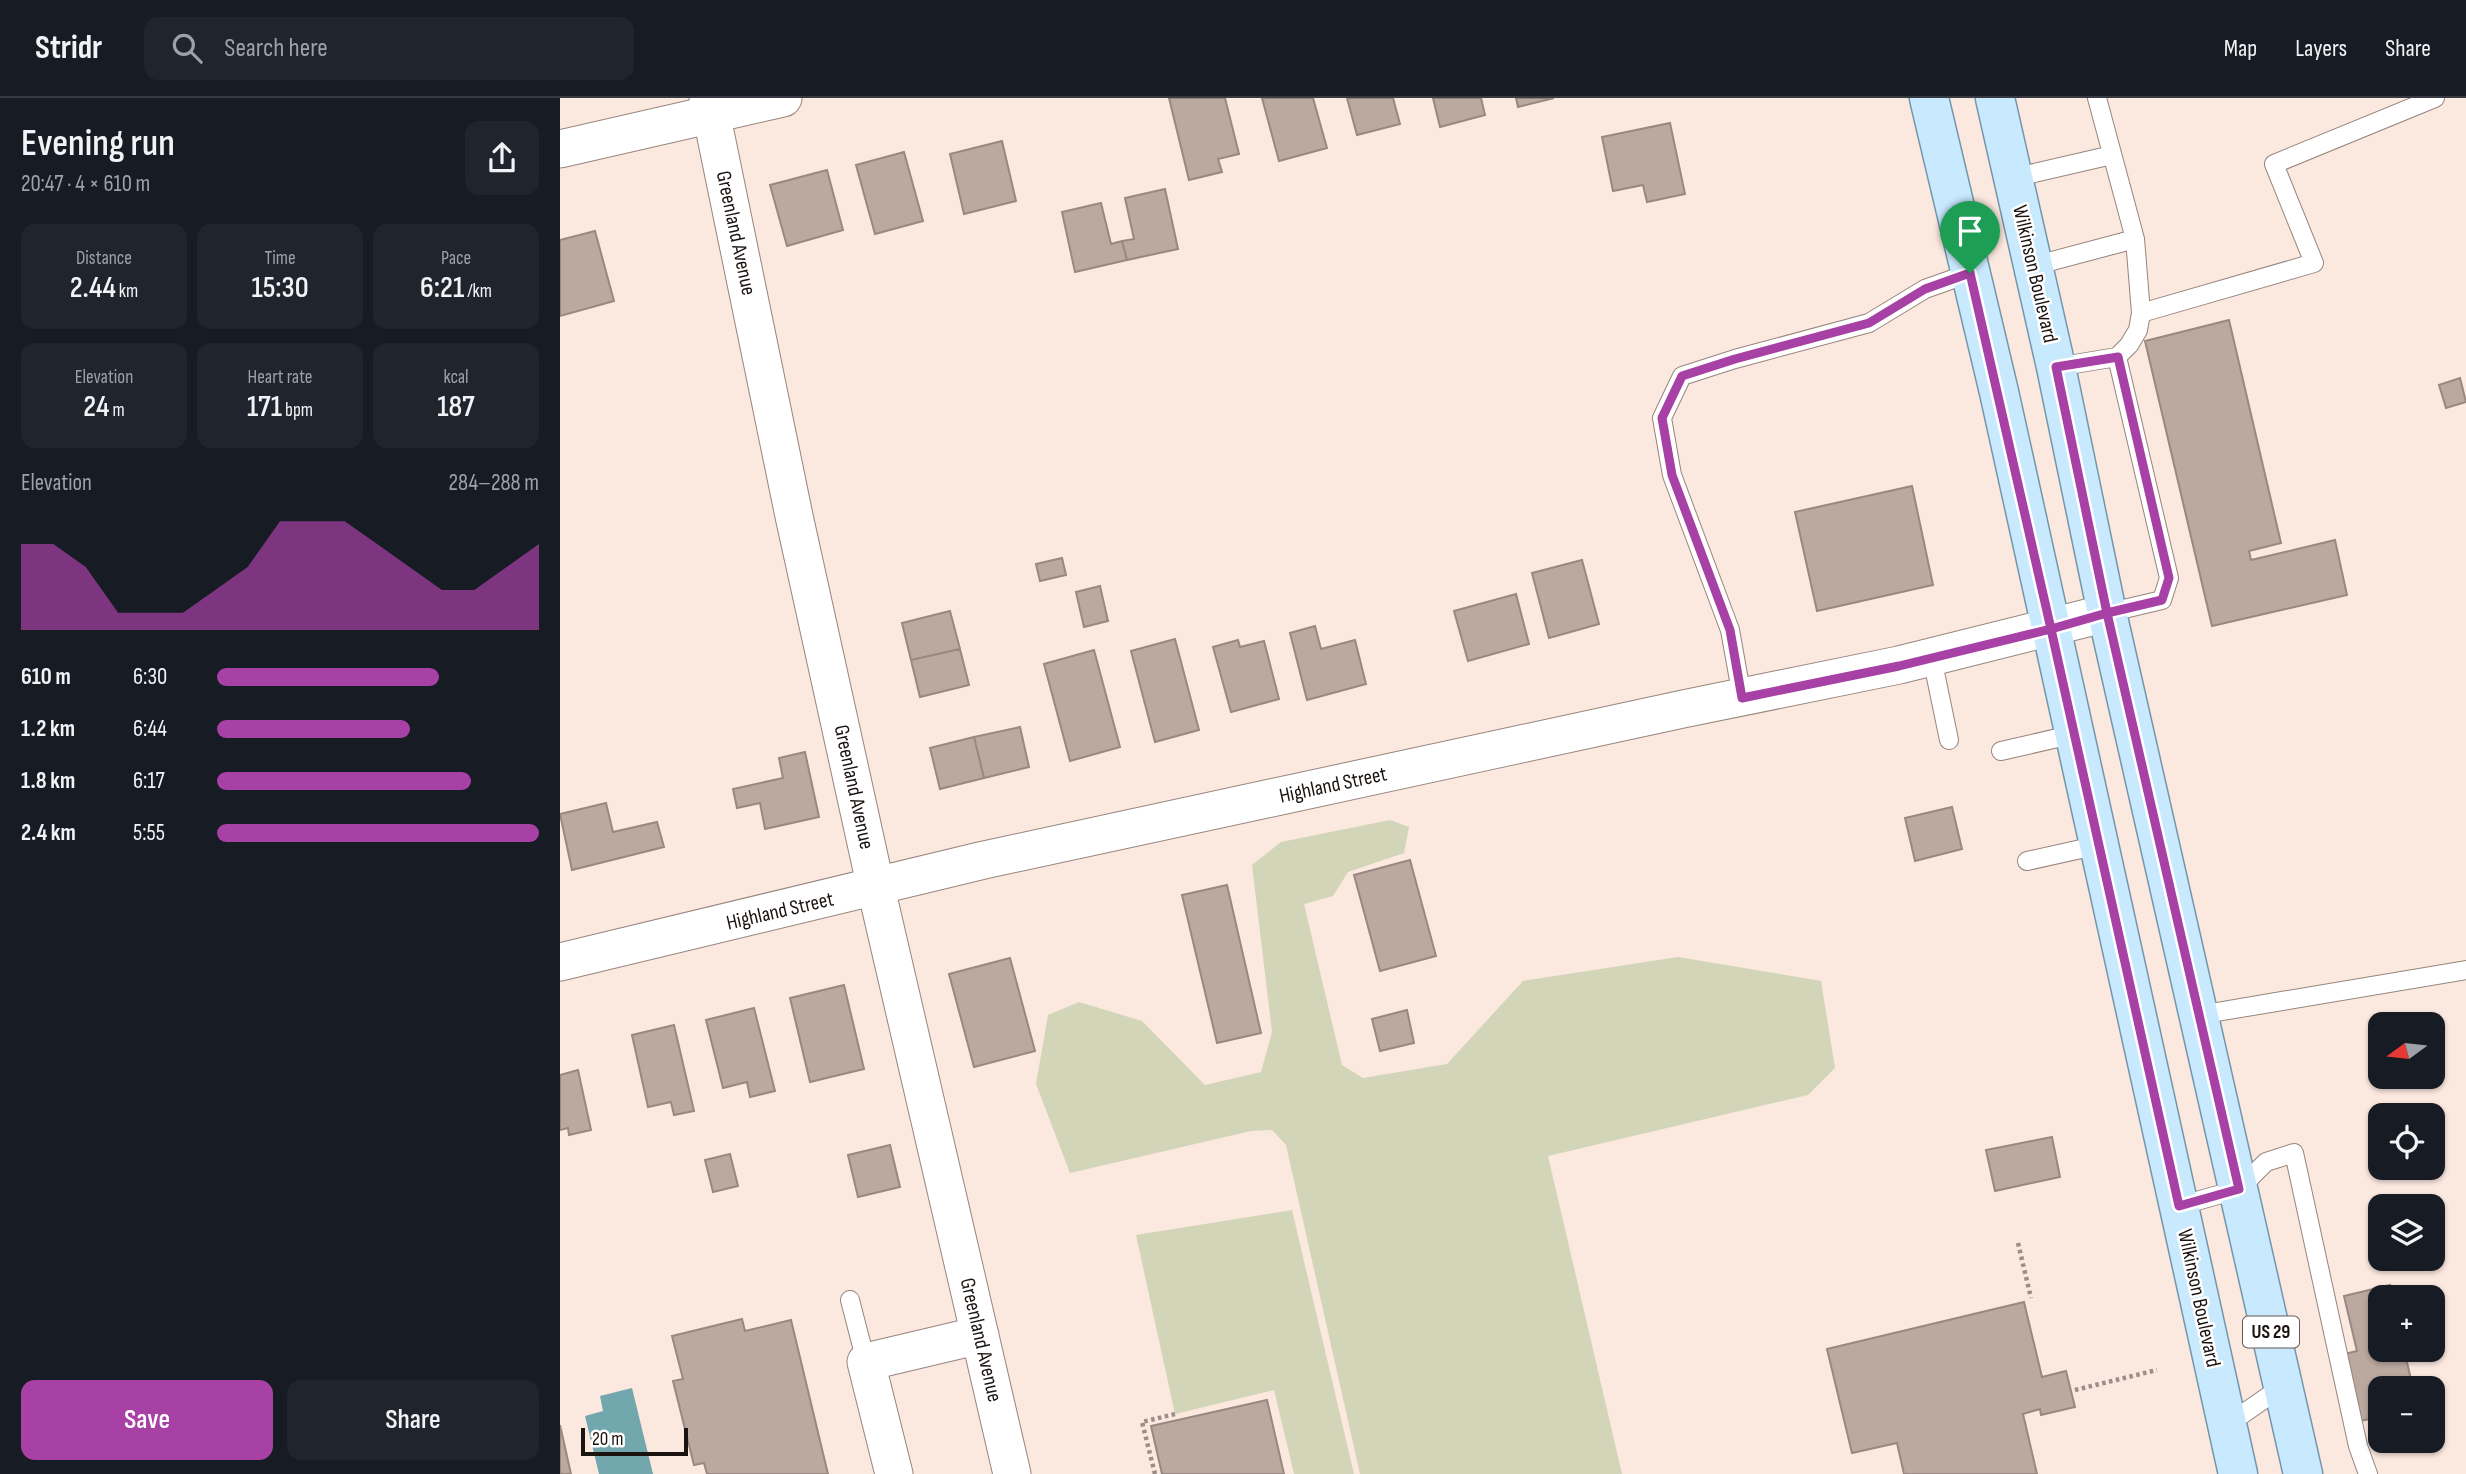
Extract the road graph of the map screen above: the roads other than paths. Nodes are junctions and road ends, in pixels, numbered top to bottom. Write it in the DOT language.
graph roads {
  1 [pos="783,98"];
  2 [pos="1929,98"];
  3 [pos="1995,98"];
  4 [pos="2096,98"];
  5 [pos="2435,98"];
  6 [pos="709,106"];
  7 [pos="560,149"];
  8 [pos="2112,155"];
  9 [pos="2013,178"];
  10 [pos="2135,239"];
  11 [pos="2033,266"];
  12 [pos="1970,273"];
  13 [pos="2141,313"];
  14 [pos="2118,357"];
  15 [pos="2056,367"];
  16 [pos="2107,613"];
  17 [pos="2051,629"];
  18 [pos="1932,658"];
  19 [pos="1742,698"];
  20 [pos="2074,734"];
  21 [pos="1949,740"];
  22 [pos="2001,751"];
  23 [pos="2099,845"];
  24 [pos="2027,861"];
  25 [pos="876,888"];
  26 [pos="560,962"];
  27 [pos="2466,970"];
  28 [pos="2199,1015"];
  29 [pos="2239,1189"];
  30 [pos="2179,1206"];
  31 [pos="850,1300"];
  32 [pos="980,1335"];
  33 [pos="866,1362"];
  34 [pos="2283,1386"];
  35 [pos="2227,1425"];
  36 [pos="2238,1470"];
  37 [pos="894,1474"];
  38 [pos="1012,1474"];
  39 [pos="2303,1474"];
  40 [pos="2368,1474"];
  1 -- 6 [label="street"];
  2 -- 12 [label="main road, Wilkinson Boulevard"];
  3 -- 9 [label="main road, Wilkinson Boulevard / US 29"];
  4 -- 8 [label="lane"];
  5 -- 13 [label="lane"];
  6 -- 7 [label="street"];
  6 -- 25 [label="street, Greenland Avenue"];
  8 -- 9 [label="lane"];
  8 -- 10 [label="lane"];
  9 -- 11 [label="main road, Wilkinson Boulevard / US 29"];
  10 -- 11 [label="lane"];
  10 -- 13 [label="lane"];
  11 -- 15 [label="main road, Wilkinson Boulevard / US 29"];
  12 -- 17 [label="main road, Wilkinson Boulevard"];
  12 -- 19 [label="lane"];
  13 -- 14 [label="lane"];
  14 -- 15 [label="lane"];
  14 -- 16 [label="lane"];
  15 -- 16 [label="main road, Wilkinson Boulevard / US 29"];
  16 -- 17 [label="street, Highland Street"];
  16 -- 28 [label="main road, Wilkinson Boulevard / US 29"];
  17 -- 18 [label="street, Highland Street"];
  17 -- 20 [label="main road, Wilkinson Boulevard"];
  18 -- 19 [label="street, Highland Street"];
  18 -- 21 [label="lane"];
  19 -- 25 [label="street, Highland Street"];
  20 -- 22 [label="lane"];
  20 -- 23 [label="main road, Wilkinson Boulevard"];
  23 -- 24 [label="lane"];
  23 -- 30 [label="main road, Wilkinson Boulevard"];
  25 -- 26 [label="street, Highland Street"];
  25 -- 32 [label="street, Greenland Avenue"];
  27 -- 28 [label="lane"];
  28 -- 29 [label="main road, Wilkinson Boulevard / US 29"];
  29 -- 30 [label="lane"];
  29 -- 34 [label="main road, Wilkinson Boulevard / US 29"];
  29 -- 40 [label="lane"];
  30 -- 35 [label="main road, Wilkinson Boulevard"];
  31 -- 33 [label="lane"];
  32 -- 33 [label="street"];
  32 -- 38 [label="street, Greenland Avenue"];
  33 -- 37 [label="street"];
  34 -- 35 [label="lane"];
  34 -- 39 [label="main road, Wilkinson Boulevard / US 29"];
  35 -- 36 [label="main road, Wilkinson Boulevard"];
}
